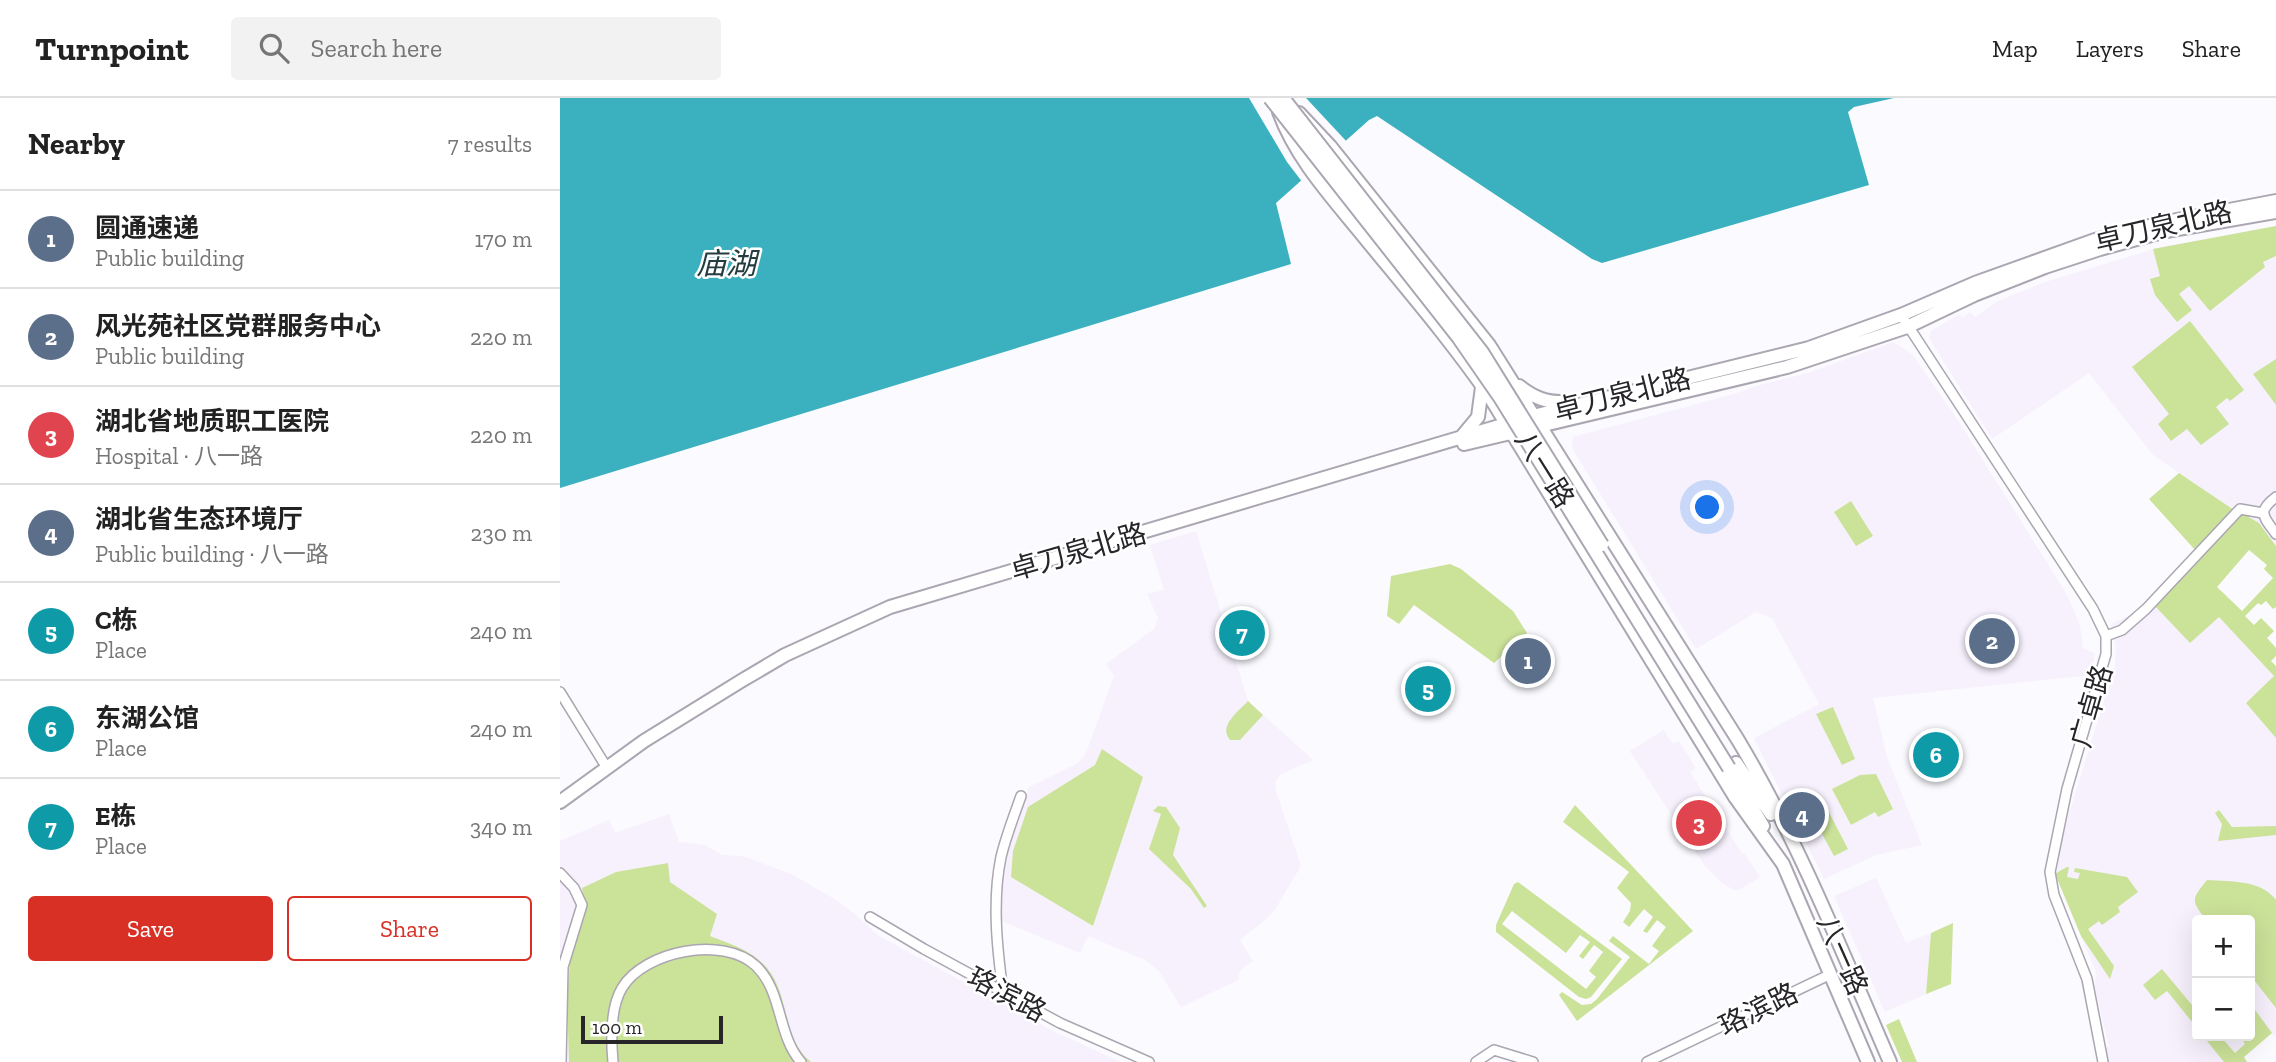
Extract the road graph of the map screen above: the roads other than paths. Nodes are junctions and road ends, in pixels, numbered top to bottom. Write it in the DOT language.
graph roads {
  1 [pos="1278,100"];
  2 [pos="2276,201"];
  3 [pos="2276,212"];
  4 [pos="1900,315"];
  5 [pos="1907,327"];
  6 [pos="1513,382"];
  7 [pos="1482,386"];
  8 [pos="1598,398"];
  9 [pos="1536,421"];
  10 [pos="1510,428"];
  11 [pos="1462,436"];
  12 [pos="2276,498"];
  13 [pos="2263,513"];
  14 [pos="2276,534"];
  15 [pos="1629,568"];
  16 [pos="1602,584"];
  17 [pos="848,626"];
  18 [pos="2106,636"];
  19 [pos="560,692"];
  20 [pos="1733,766"];
  21 [pos="607,768"];
  22 [pos="1021,796"];
  23 [pos="560,802"];
  24 [pos="1795,849"];
  25 [pos="1783,864"];
  26 [pos="560,873"];
  27 [pos="870,916"];
  28 [pos="1831,974"];
  29 [pos="1003,992"];
  30 [pos="561,1062"];
  31 [pos="613,1062"];
  32 [pos="801,1062"];
  33 [pos="1149,1062"];
  34 [pos="1476,1062"];
  35 [pos="1533,1062"];
  36 [pos="1647,1062"];
  37 [pos="1868,1062"];
  38 [pos="1890,1062"];
  39 [pos="2103,1062"];
  1 -- 6 [label="main road, 八一路, bridge"];
  1 -- 7 [label="main road, 八一路, bridge"];
  1 -- 20 [label="main road, 八一路, bridge"];
  2 -- 4 [label="main road, 卓刀泉北路"];
  3 -- 5 [label="main road, 卓刀泉北路"];
  4 -- 5 [label="street, 广卓路"];
  4 -- 8 [label="main road, 卓刀泉北路"];
  5 -- 9 [label="main road, 卓刀泉北路"];
  5 -- 18 [label="street, 广卓路"];
  6 -- 8 [label="main road"];
  6 -- 9 [label="main road, 八一路"];
  7 -- 10 [label="main road, 八一路"];
  7 -- 11 [label="main road"];
  8 -- 9 [label="main road, 卓刀泉北路"];
  9 -- 10 [label="main road, 卓刀泉北路"];
  9 -- 15 [label="main road, 八一路"];
  10 -- 11 [label="main road, 卓刀泉北路"];
  10 -- 16 [label="main road, 八一路"];
  10 -- 17 [label="main road, 卓刀泉北路"];
  11 -- 17 [label="main road, 卓刀泉北路"];
  12 -- 13 [label="street"];
  13 -- 14 [label="street"];
  13 -- 18 [label="street"];
  15 -- 16 [label="main road"];
  15 -- 24 [label="main road, 八一路"];
  16 -- 25 [label="main road, 八一路"];
  17 -- 21 [label="main road, 卓刀泉北路"];
  18 -- 39 [label="street, 广卓路"];
  19 -- 21 [label="street"];
  20 -- 24 [label="main road, 八一路"];
  20 -- 25 [label="main road, 八一路"];
  21 -- 23 [label="main road, 卓刀泉北路"];
  22 -- 29 [label="street"];
  24 -- 38 [label="main road, 八一路"];
  25 -- 28 [label="main road, 八一路"];
  26 -- 30 [label="street"];
  27 -- 29 [label="street, 珞滨路"];
  28 -- 36 [label="street, 珞滨路"];
  28 -- 37 [label="main road, 八一路"];
  29 -- 33 [label="street, 珞滨路"];
  31 -- 32 [label="street"];
  34 -- 35 [label="street"];
}
